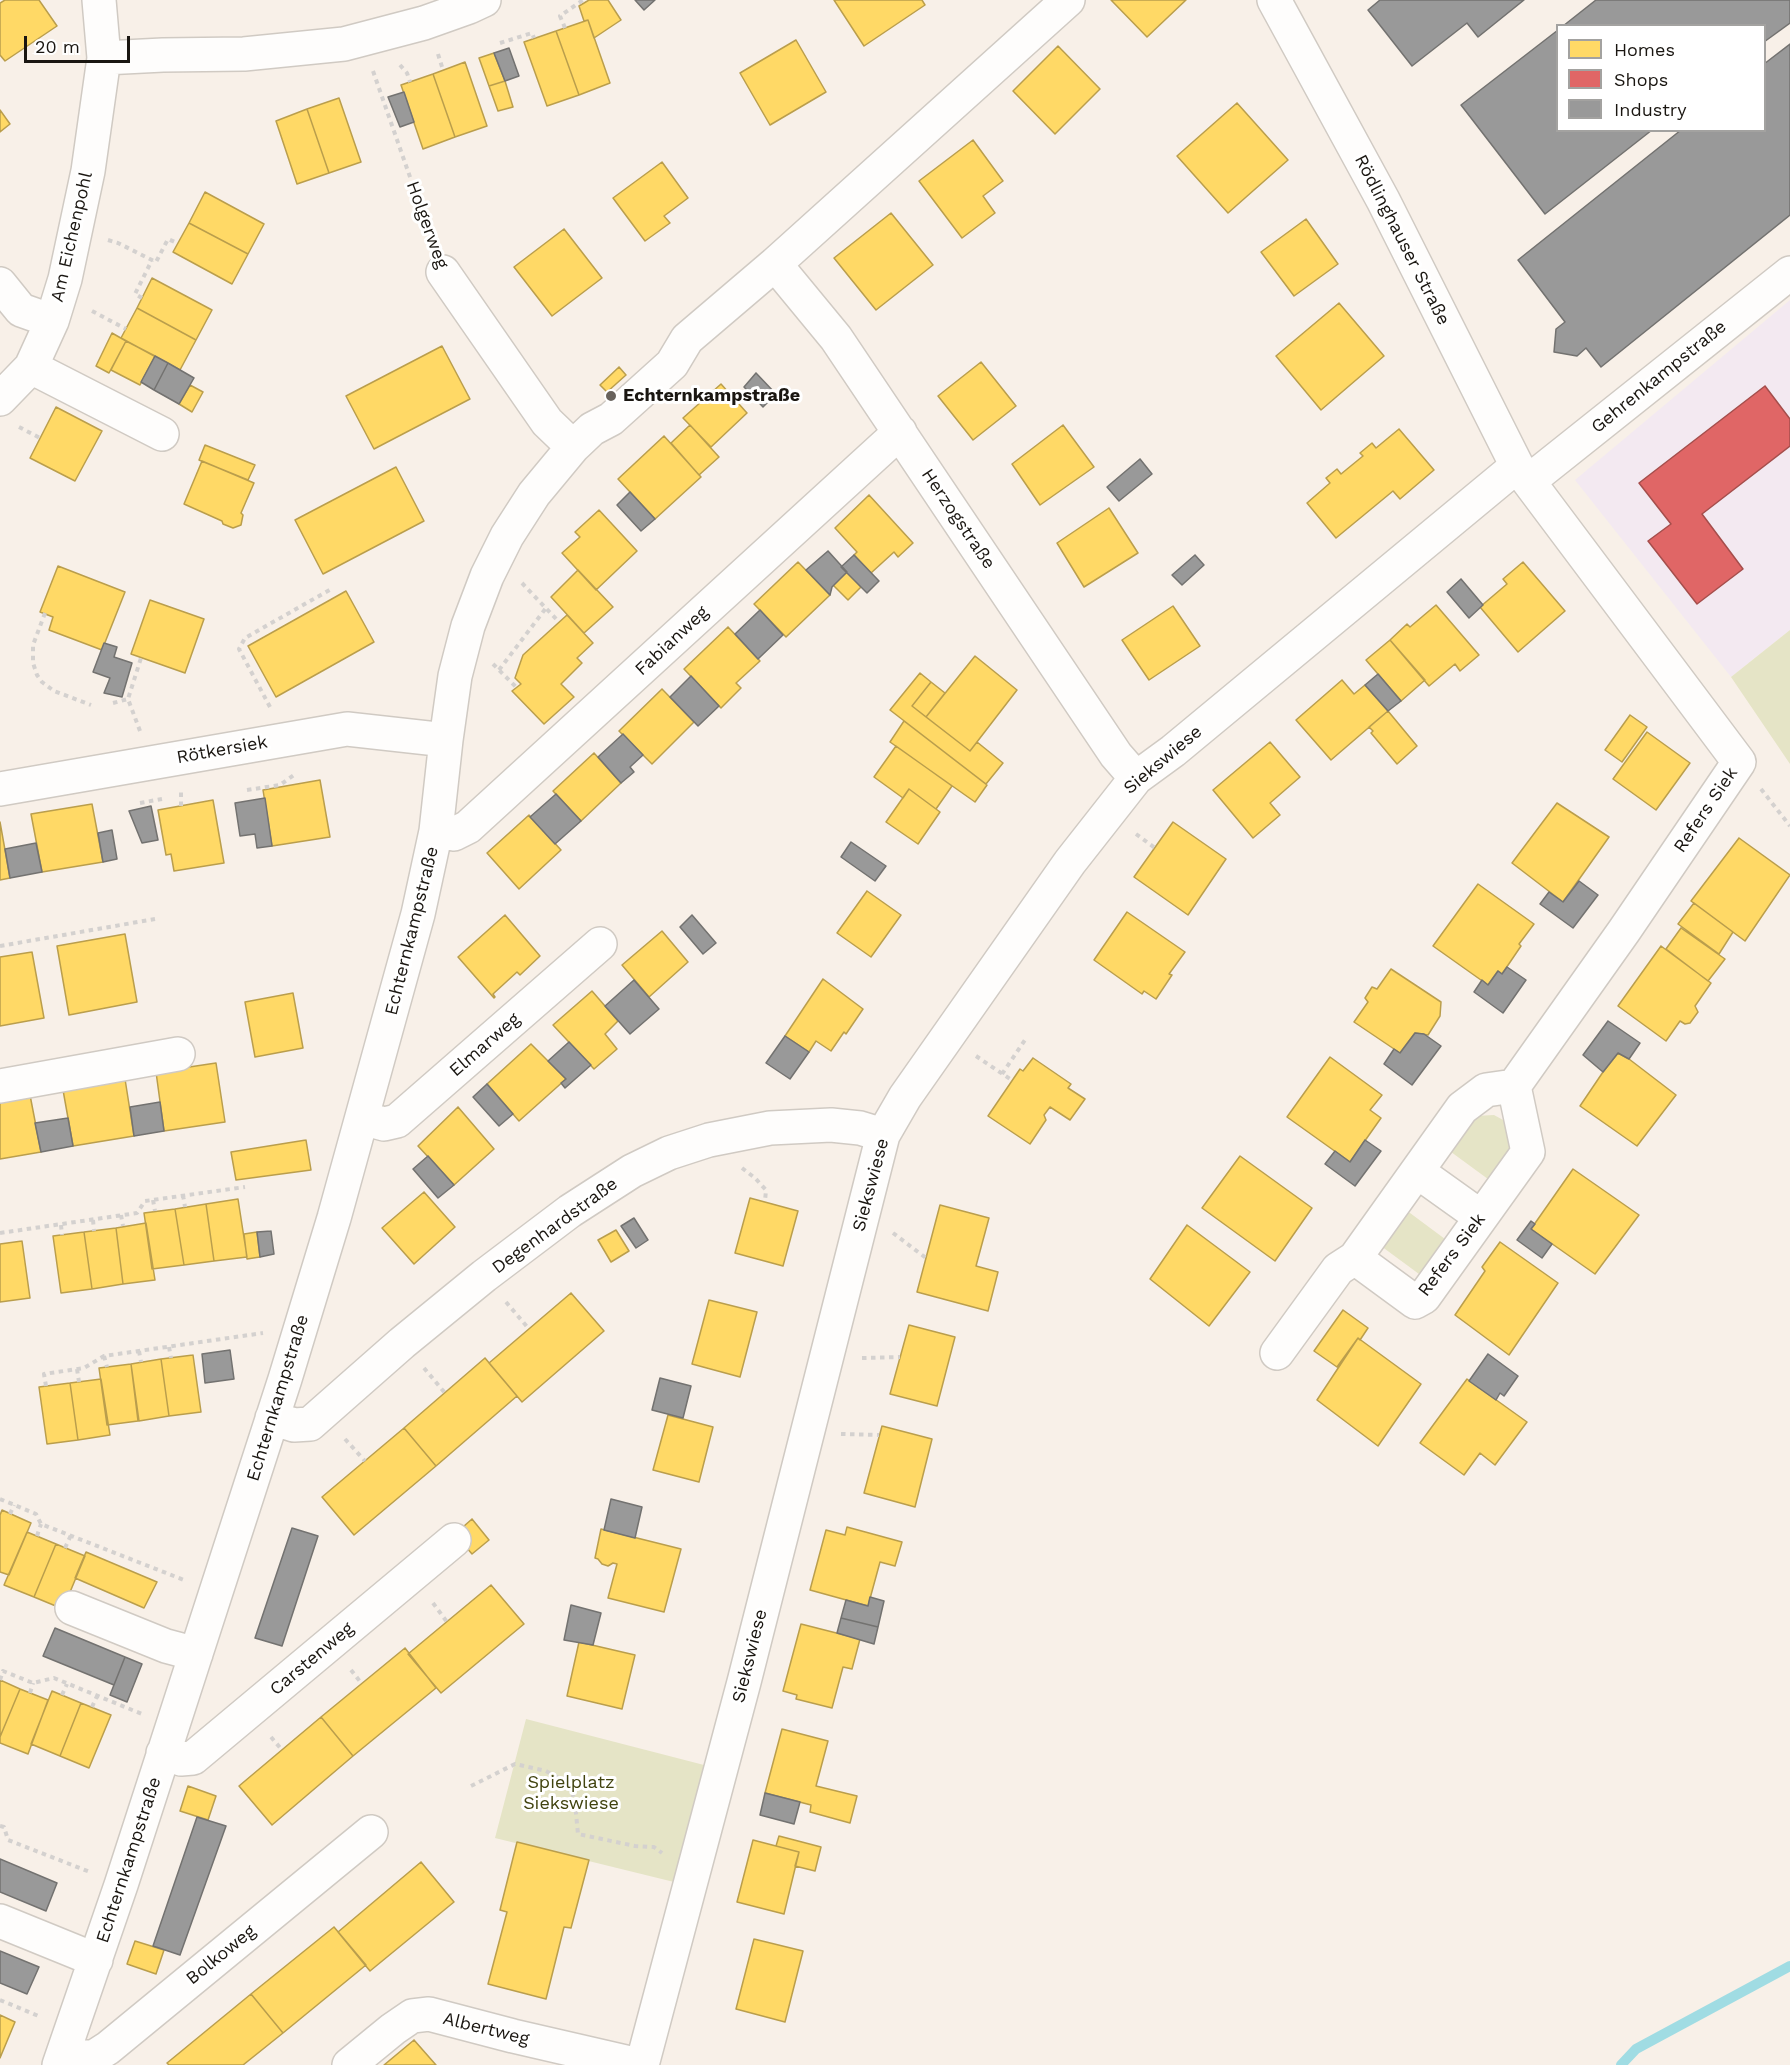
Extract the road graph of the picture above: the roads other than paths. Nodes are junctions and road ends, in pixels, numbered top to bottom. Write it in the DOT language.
graph roads {
  1 [pos="99,0"];
  2 [pos="484,0"];
  3 [pos="1068,0"];
  4 [pos="1274,0"];
  5 [pos="104,58"];
  6 [pos="775,264"];
  7 [pos="443,272"];
  8 [pos="1790,273"];
  9 [pos="0,284"];
  10 [pos="52,321"];
  11 [pos="31,367"];
  12 [pos="0,399"];
  13 [pos="900,432"];
  14 [pos="162,434"];
  15 [pos="573,447"];
  16 [pos="1523,473"];
  17 [pos="446,741"];
  18 [pos="1136,778"];
  19 [pos="0,789"];
  20 [pos="436,831"];
  21 [pos="600,944"];
  22 [pos="178,1054"];
  23 [pos="0,1086"];
  24 [pos="1514,1086"];
  25 [pos="362,1118"];
  26 [pos="883,1135"];
  27 [pos="1418,1172"];
  28 [pos="1481,1217"];
  29 [pos="1355,1258"];
  30 [pos="1277,1353"];
  31 [pos="272,1418"];
  32 [pos="454,1540"];
  33 [pos="72,1608"];
  34 [pos="196,1654"];
  35 [pos="163,1754"];
  36 [pos="371,1833"];
  37 [pos="0,1921"];
  38 [pos="96,1960"];
  39 [pos="61,2060"];
  40 [pos="349,2065"];
  41 [pos="640,2065"];
  1 -- 5 [label="street, Am Eichenpohl"];
  2 -- 5 [label="street"];
  3 -- 6 [label="street, Echternkampstraße"];
  4 -- 16 [label="street, Rödlinghauser Straße"];
  5 -- 10 [label="street, Am Eichenpohl"];
  6 -- 13 [label="street, Herzogstraße"];
  6 -- 15 [label="street, Echternkampstraße"];
  7 -- 15 [label="street, Holgerweg"];
  8 -- 16 [label="street, Gehrenkampstraße"];
  9 -- 10 [label="street"];
  10 -- 11 [label="street, Am Eichenpohl"];
  11 -- 12 [label="street, Am Eichenpohl"];
  11 -- 14 [label="street"];
  13 -- 18 [label="street, Herzogstraße"];
  13 -- 20 [label="street, Fabianweg"];
  15 -- 17 [label="street, Echternkampstraße"];
  16 -- 18 [label="street, Siekswiese"];
  16 -- 24 [label="street, Refers Siek"];
  17 -- 19 [label="street, Rötkersiek"];
  17 -- 20 [label="street, Echternkampstraße"];
  18 -- 26 [label="street, Siekswiese"];
  20 -- 25 [label="street, Echternkampstraße"];
  21 -- 25 [label="street, Elmarweg"];
  22 -- 23 [label="street"];
  24 -- 27 [label="street"];
  24 -- 28 [label="street, Refers Siek"];
  25 -- 31 [label="street, Echternkampstraße"];
  26 -- 31 [label="street, Degenhardstraße"];
  26 -- 41 [label="street, Siekswiese"];
  27 -- 28 [label="street"];
  27 -- 29 [label="street"];
  28 -- 29 [label="street, Refers Siek"];
  29 -- 30 [label="street"];
  31 -- 34 [label="street, Echternkampstraße"];
  32 -- 35 [label="street, Carstenweg"];
  33 -- 34 [label="street"];
  34 -- 35 [label="street, Echternkampstraße"];
  35 -- 38 [label="street, Echternkampstraße"];
  36 -- 39 [label="street, Bolkoweg"];
  37 -- 38 [label="street"];
  38 -- 39 [label="street, Echternkampstraße"];
  40 -- 41 [label="street, Albertweg"];
}
